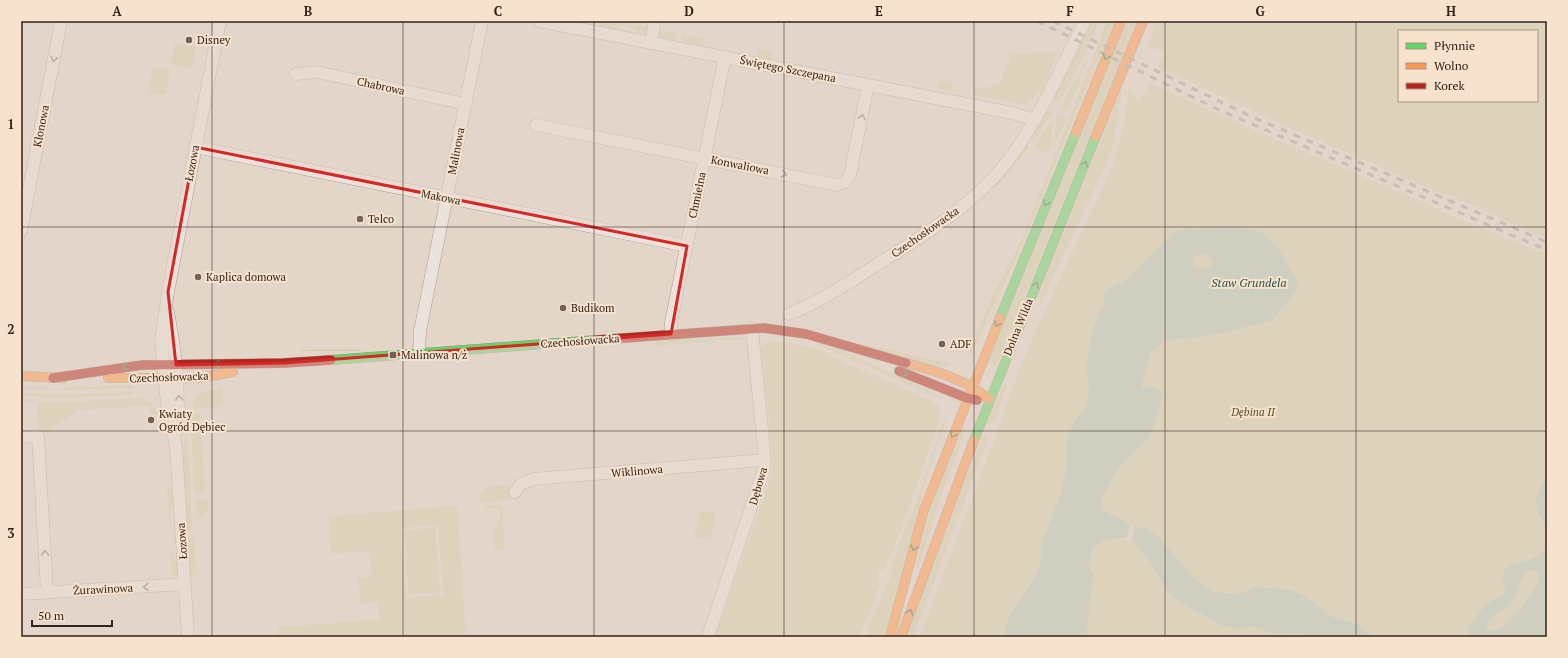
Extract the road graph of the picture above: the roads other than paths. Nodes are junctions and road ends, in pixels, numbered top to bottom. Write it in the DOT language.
graph roads {
  1 [pos="61,21"];
  2 [pos="220,21"];
  3 [pos="482,21"];
  4 [pos="539,21"];
  5 [pos="655,21"];
  6 [pos="1085,21"];
  7 [pos="1121,21"];
  8 [pos="1143,21"];
  9 [pos="651,43"];
  10 [pos="725,57"];
  11 [pos="296,74"];
  12 [pos="868,85"];
  13 [pos="466,104"];
  14 [pos="1035,120"];
  15 [pos="536,125"];
  16 [pos="195,147"];
  17 [pos="705,158"];
  18 [pos="24,197"];
  19 [pos="447,198"];
  20 [pos="21,231"];
  21 [pos="687,246"];
  22 [pos="789,314"];
  23 [pos="752,329"];
  24 [pos="671,334"];
  25 [pos="419,353"];
  26 [pos="872,354"];
  27 [pos="284,363"];
  28 [pos="170,365"];
  29 [pos="21,376"];
  30 [pos="53,378"];
  31 [pos="171,378"];
  32 [pos="972,386"];
  33 [pos="967,398"];
  34 [pos="990,399"];
  35 [pos="21,437"];
  36 [pos="765,460"];
  37 [pos="515,492"];
  38 [pos="185,584"];
  39 [pos="47,592"];
  40 [pos="21,594"];
  41 [pos="188,637"];
  42 [pos="708,637"];
  43 [pos="890,637"];
  44 [pos="901,637"];
  1 -- 18 [label="street, Klonowa, one-way"];
  2 -- 16 [label="street, Łozowa"];
  3 -- 13 [label="street, Malinowa"];
  4 -- 9 [label="street, Świętego Szczepana"];
  5 -- 9 [label="street"];
  6 -- 14 [label="street, Czechosłowacka"];
  7 -- 32 [label="street, Dolna Wilda, one-way"];
  34 -- 8 [label="street, Dolna Wilda, one-way"];
  9 -- 10 [label="street, Świętego Szczepana"];
  10 -- 12 [label="street, Świętego Szczepana"];
  10 -- 17 [label="street, Chmielna"];
  11 -- 13 [label="street, Chabrowa"];
  12 -- 14 [label="street, Świętego Szczepana"];
  17 -- 12 [label="street, Konwaliowa, one-way"];
  13 -- 19 [label="street, Malinowa"];
  14 -- 22 [label="street, Czechosłowacka"];
  15 -- 17 [label="street, Konwaliowa"];
  16 -- 19 [label="street, Makowa"];
  16 -- 28 [label="street, Łozowa"];
  17 -- 21 [label="street, Chmielna"];
  18 -- 20 [label="street, Klonowa"];
  19 -- 21 [label="street, Makowa"];
  19 -- 25 [label="street, Malinowa"];
  21 -- 24 [label="street, Chmielna"];
  23 -- 24 [label="street, Czechosłowacka"];
  23 -- 26 [label="street, Czechosłowacka"];
  23 -- 36 [label="street, Dębowa"];
  24 -- 25 [label="street, Czechosłowacka"];
  25 -- 27 [label="street, Czechosłowacka"];
  26 -- 32 [label="street, Czechosłowacka"];
  26 -- 33 [label="street, Czechosłowacka, one-way"];
  27 -- 28 [label="street, Czechosłowacka, one-way"];
  27 -- 31 [label="street, Czechosłowacka"];
  28 -- 30 [label="street, Czechosłowacka, one-way"];
  28 -- 31 [label="street, Łozowa"];
  29 -- 30 [label="street, Czechosłowacka"];
  30 -- 31 [label="street, Czechosłowacka"];
  31 -- 38 [label="street, Łozowa"];
  32 -- 33 [label="street, Dolna Wilda"];
  32 -- 34 [label="street, Czechosłowacka"];
  33 -- 34 [label="street, Czechosłowacka"];
  33 -- 43 [label="street, Dolna Wilda, one-way"];
  44 -- 34 [label="street, Dolna Wilda, one-way"];
  39 -- 35 [label="street, one-way"];
  36 -- 37 [label="street, Wiklinowa"];
  36 -- 42 [label="street, Dębowa"];
  38 -- 39 [label="street, Żurawinowa, one-way"];
  38 -- 41 [label="street, Łozowa"];
  39 -- 40 [label="street, Żurawinowa"];
}
